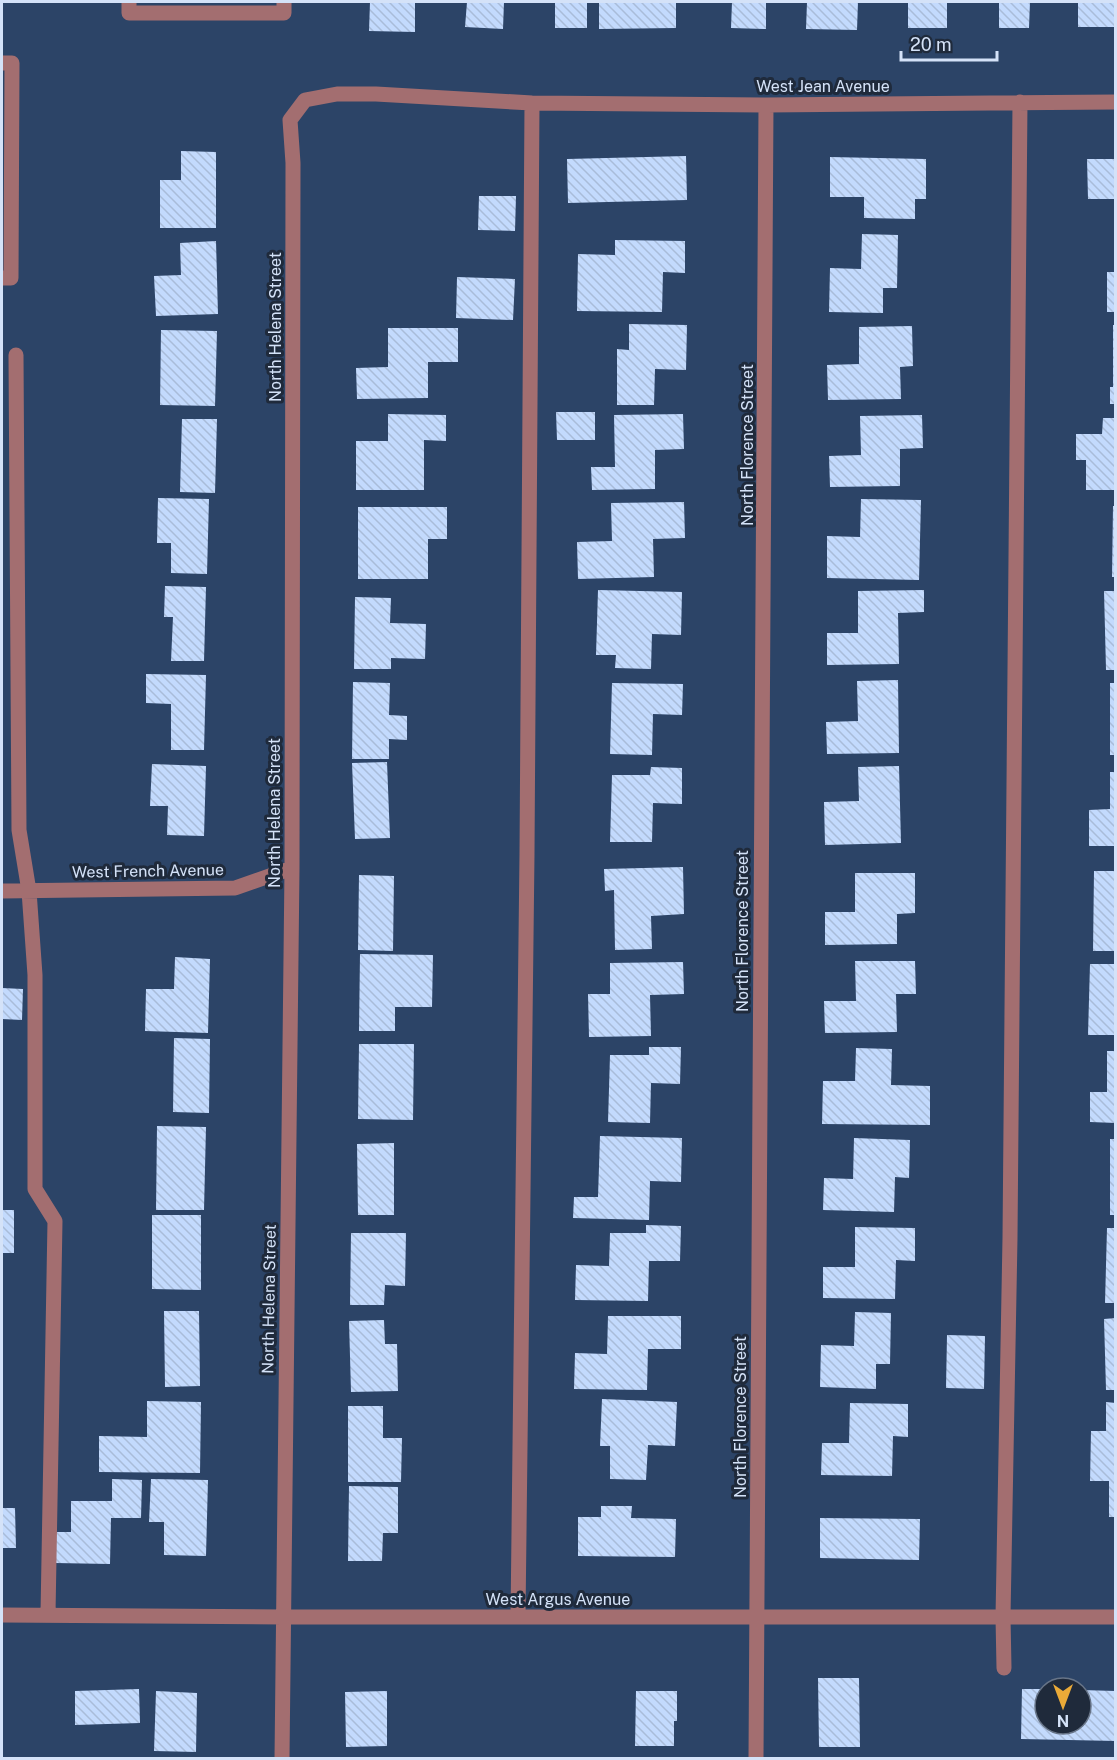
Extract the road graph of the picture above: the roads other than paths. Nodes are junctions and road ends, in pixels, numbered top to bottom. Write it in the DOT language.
graph roads {
  1 [pos="129,2"];
  2 [pos="284,2"];
  3 [pos="2,63"];
  4 [pos="1020,102"];
  5 [pos="1116,102"];
  6 [pos="532,103"];
  7 [pos="766,105"];
  8 [pos="2,278"];
  9 [pos="16,355"];
  10 [pos="292,868"];
  11 [pos="2,891"];
  12 [pos="29,891"];
  13 [pos="48,1614"];
  14 [pos="2,1615"];
  15 [pos="283,1617"];
  16 [pos="518,1617"];
  17 [pos="757,1617"];
  18 [pos="1003,1617"];
  19 [pos="1116,1617"];
  20 [pos="1004,1668"];
  21 [pos="282,1758"];
  22 [pos="756,1758"];
  1 -- 2 [label="street"];
  3 -- 8 [label="street"];
  4 -- 5 [label="street, West Jean Avenue"];
  4 -- 7 [label="street, West Jean Avenue"];
  4 -- 18 [label="street"];
  6 -- 7 [label="street, West Jean Avenue"];
  6 -- 10 [label="street, North Helena Street"];
  6 -- 16 [label="street"];
  7 -- 17 [label="street, North Florence Street"];
  9 -- 12 [label="street"];
  10 -- 12 [label="street, West French Avenue"];
  10 -- 15 [label="street, North Helena Street"];
  11 -- 12 [label="street, West French Avenue"];
  12 -- 13 [label="street"];
  13 -- 14 [label="street, West Argus Avenue"];
  13 -- 15 [label="street, West Argus Avenue"];
  15 -- 16 [label="street, West Argus Avenue"];
  15 -- 21 [label="street, North Helena Street"];
  16 -- 17 [label="street, West Argus Avenue"];
  17 -- 18 [label="street, West Argus Avenue"];
  17 -- 22 [label="street, North Florence Street"];
  18 -- 19 [label="street, West Argus Avenue"];
  18 -- 20 [label="street"];
}
